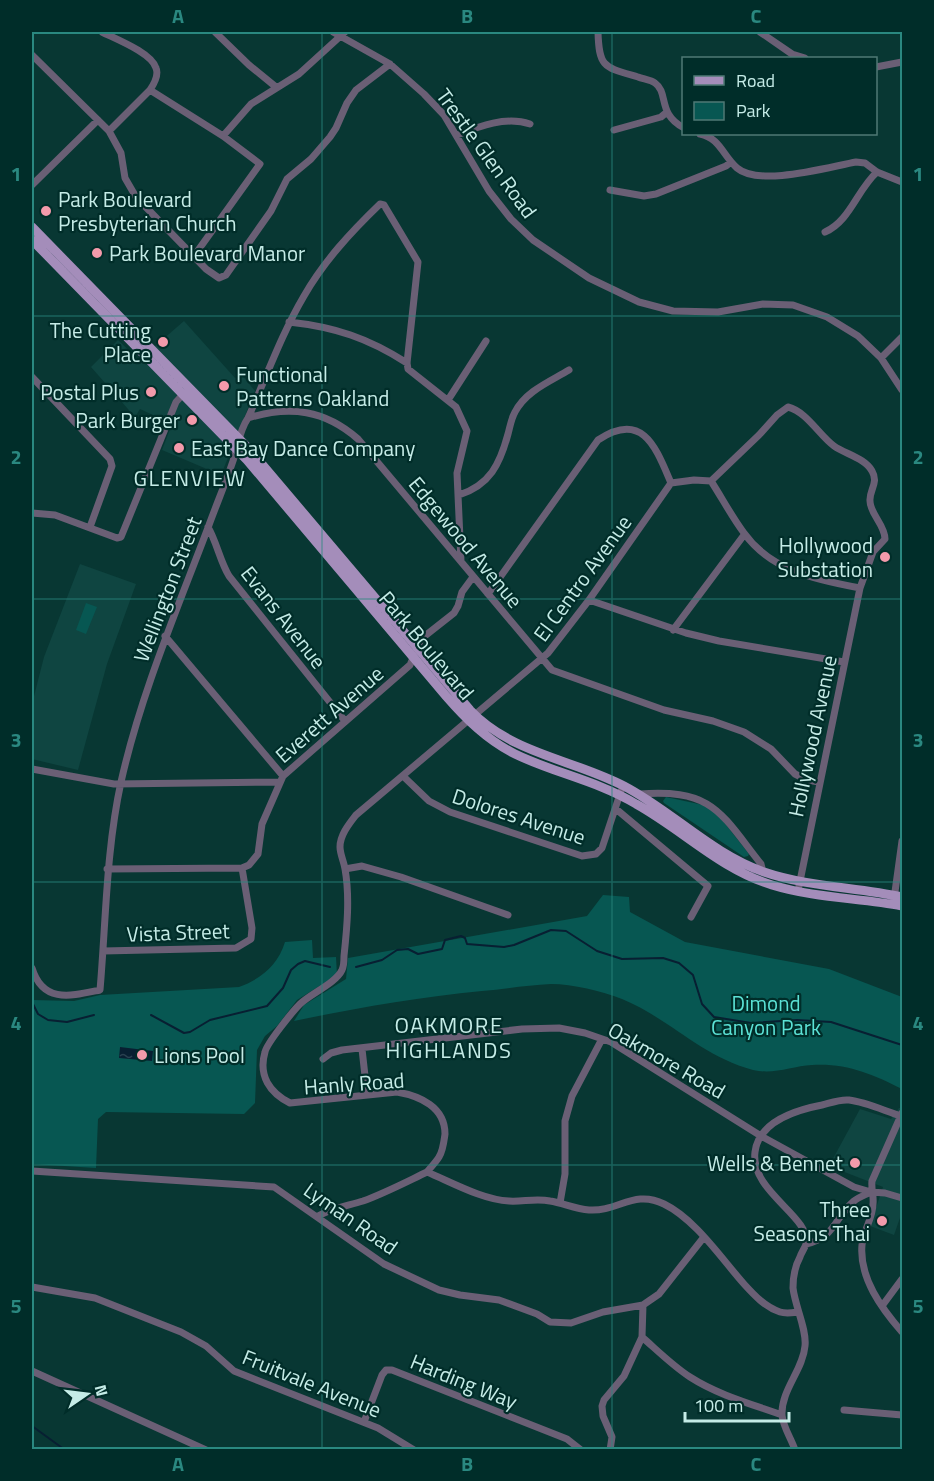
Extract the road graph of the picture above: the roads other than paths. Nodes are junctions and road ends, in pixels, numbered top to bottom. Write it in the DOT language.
graph roads {
  1 [pos="102,32"];
  2 [pos="215,32"];
  3 [pos="598,32"];
  4 [pos="760,32"];
  5 [pos="339,33"];
  6 [pos="33,57"];
  7 [pos="802,57"];
  8 [pos="903,62"];
  9 [pos="390,64"];
  10 [pos="877,67"];
  11 [pos="276,87"];
  12 [pos="150,90"];
  13 [pos="667,112"];
  14 [pos="99,120"];
  15 [pos="530,124"];
  16 [pos="682,127"];
  17 [pos="614,130"];
  18 [pos="109,131"];
  19 [pos="457,135"];
  20 [pos="703,135"];
  21 [pos="223,136"];
  22 [pos="731,162"];
  23 [pos="877,172"];
  24 [pos="903,182"];
  25 [pos="32,185"];
  26 [pos="610,190"];
  27 [pos="32,227"];
  28 [pos="825,232"];
  29 [pos="32,240"];
  30 [pos="194,256"];
  31 [pos="289,322"];
  32 [pos="903,337"];
  33 [pos="486,341"];
  34 [pos="881,358"];
  35 [pos="407,363"];
  36 [pos="569,370"];
  37 [pos="32,377"];
  38 [pos="903,390"];
  39 [pos="186,391"];
  40 [pos="448,400"];
  41 [pos="248,418"];
  42 [pos="239,438"];
  43 [pos="236,449"];
  44 [pos="711,481"];
  45 [pos="671,483"];
  46 [pos="459,495"];
  47 [pos="32,513"];
  48 [pos="90,527"];
  49 [pos="208,527"];
  50 [pos="744,535"];
  51 [pos="461,561"];
  52 [pos="473,577"];
  53 [pos="860,588"];
  54 [pos="488,594"];
  55 [pos="589,600"];
  56 [pos="673,630"];
  57 [pos="165,636"];
  58 [pos="415,653"];
  59 [pos="542,658"];
  60 [pos="844,662"];
  61 [pos="472,719"];
  62 [pos="345,721"];
  63 [pos="32,769"];
  64 [pos="403,776"];
  65 [pos="281,779"];
  66 [pos="819,782"];
  67 [pos="121,784"];
  68 [pos="621,790"];
  69 [pos="640,794"];
  70 [pos="616,809"];
  71 [pos="903,841"];
  72 [pos="242,868"];
  73 [pos="345,869"];
  74 [pos="107,870"];
  75 [pos="763,872"];
  76 [pos="799,886"];
  77 [pos="898,901"];
  78 [pos="508,915"];
  79 [pos="691,916"];
  80 [pos="103,951"];
  81 [pos="32,968"];
  82 [pos="280,1030"];
  83 [pos="602,1039"];
  84 [pos="362,1048"];
  85 [pos="322,1059"];
  86 [pos="367,1094"];
  87 [pos="902,1115"];
  88 [pos="761,1136"];
  89 [pos="32,1171"];
  90 [pos="428,1172"];
  91 [pos="871,1192"];
  92 [pos="903,1198"];
  93 [pos="560,1203"];
  94 [pos="318,1215"];
  95 [pos="704,1238"];
  96 [pos="806,1244"];
  97 [pos="903,1279"];
  98 [pos="32,1287"];
  99 [pos="643,1305"];
  100 [pos="882,1306"];
  101 [pos="798,1312"];
  102 [pos="903,1332"];
  103 [pos="642,1337"];
  104 [pos="32,1371"];
  105 [pos="844,1410"];
  106 [pos="782,1415"];
  107 [pos="903,1415"];
  108 [pos="364,1422"];
  109 [pos="206,1449"];
  110 [pos="414,1449"];
  111 [pos="581,1449"];
  112 [pos="610,1449"];
  113 [pos="795,1449"];
  1 -- 12 [label="street"];
  2 -- 11 [label="street"];
  3 -- 13 [label="street"];
  4 -- 7 [label="street"];
  5 -- 9 [label="street, Trestle Glen Road"];
  5 -- 11 [label="street"];
  6 -- 14 [label="street"];
  8 -- 10 [label="street"];
  9 -- 19 [label="street, Trestle Glen Road"];
  9 -- 30 [label="street"];
  11 -- 21 [label="street"];
  12 -- 18 [label="street"];
  12 -- 21 [label="street"];
  13 -- 16 [label="street"];
  13 -- 17 [label="street"];
  14 -- 18 [label="street"];
  14 -- 25 [label="street"];
  15 -- 19 [label="street"];
  18 -- 30 [label="street"];
  19 -- 34 [label="street, Trestle Glen Road"];
  20 -- 22 [label="street"];
  21 -- 30 [label="street"];
  22 -- 23 [label="street"];
  22 -- 26 [label="street"];
  23 -- 24 [label="street"];
  23 -- 28 [label="street"];
  27 -- 39 [label="main road, Park Boulevard"];
  29 -- 39 [label="main road, Park Boulevard"];
  31 -- 35 [label="street"];
  31 -- 35 [label="street, Wellington Street"];
  31 -- 41 [label="street, Wellington Street"];
  32 -- 34 [label="street"];
  33 -- 40 [label="street"];
  34 -- 38 [label="street, Trestle Glen Road"];
  35 -- 40 [label="street"];
  36 -- 46 [label="street"];
  37 -- 48 [label="street"];
  39 -- 42 [label="main road, Park Boulevard"];
  39 -- 43 [label="main road, Park Boulevard"];
  39 -- 48 [label="street"];
  40 -- 46 [label="street"];
  41 -- 42 [label="street, Wellington Street"];
  41 -- 51 [label="street, Edgewood Avenue"];
  42 -- 43 [label="street, Wellington Street"];
  42 -- 58 [label="main road, Park Boulevard"];
  43 -- 49 [label="street, Wellington Street"];
  43 -- 58 [label="main road, Park Boulevard"];
  44 -- 45 [label="street"];
  44 -- 50 [label="street"];
  44 -- 53 [label="street, Hollywood Avenue"];
  45 -- 54 [label="street"];
  45 -- 55 [label="street, El Centro Avenue"];
  46 -- 51 [label="street"];
  47 -- 48 [label="street"];
  49 -- 57 [label="street, Wellington Street"];
  49 -- 62 [label="street, Evans Avenue"];
  50 -- 53 [label="street"];
  50 -- 56 [label="street"];
  51 -- 52 [label="street, Edgewood Avenue"];
  52 -- 54 [label="street, Edgewood Avenue"];
  52 -- 58 [label="street, Everett Avenue"];
  53 -- 60 [label="street, Hollywood Avenue"];
  54 -- 59 [label="street, Edgewood Avenue"];
  55 -- 56 [label="street"];
  55 -- 59 [label="street, El Centro Avenue"];
  56 -- 60 [label="street"];
  57 -- 65 [label="street"];
  57 -- 67 [label="street, Wellington Street"];
  58 -- 61 [label="main road, Park Boulevard"];
  58 -- 62 [label="street, Everett Avenue"];
  59 -- 61 [label="street, El Centro Avenue"];
  59 -- 66 [label="street, Edgewood Avenue"];
  60 -- 66 [label="street, Hollywood Avenue"];
  61 -- 64 [label="street, El Centro Avenue"];
  61 -- 68 [label="main road, Park Boulevard"];
  62 -- 65 [label="street, Everett Avenue"];
  63 -- 67 [label="street"];
  64 -- 70 [label="street, Dolores Avenue"];
  64 -- 73 [label="street, El Centro Avenue"];
  65 -- 67 [label="street"];
  65 -- 72 [label="street, Everett Avenue"];
  66 -- 76 [label="street, Hollywood Avenue"];
  67 -- 74 [label="street, Wellington Street"];
  68 -- 69 [label="main road, Park Boulevard"];
  68 -- 70 [label="street, Dolores Avenue"];
  68 -- 76 [label="main road, Park Boulevard"];
  69 -- 75 [label="main road, Park Boulevard"];
  69 -- 75 [label="street, Park Boulevard"];
  70 -- 79 [label="street"];
  71 -- 77 [label="street"];
  72 -- 74 [label="street"];
  72 -- 80 [label="street, Vista Street"];
  73 -- 78 [label="street"];
  73 -- 82 [label="street, El Centro Avenue"];
  74 -- 80 [label="street, Wellington Street"];
  75 -- 76 [label="main road, Park Boulevard"];
  76 -- 77 [label="main road, Park Boulevard"];
  80 -- 81 [label="street, Wellington Street"];
  82 -- 86 [label="street, Hanly Road"];
  83 -- 84 [label="street, Oakmore Road"];
  83 -- 88 [label="street, Oakmore Road"];
  83 -- 93 [label="street"];
  84 -- 85 [label="street, Oakmore Road"];
  84 -- 86 [label="street"];
  86 -- 90 [label="street, Hanly Road"];
  87 -- 88 [label="street"];
  87 -- 91 [label="street"];
  88 -- 91 [label="street, Oakmore Road"];
  88 -- 96 [label="street"];
  89 -- 94 [label="street, Lyman Road"];
  90 -- 93 [label="street"];
  90 -- 94 [label="street"];
  91 -- 92 [label="street, Oakmore Road"];
  91 -- 96 [label="street"];
  91 -- 100 [label="street"];
  93 -- 95 [label="street"];
  94 -- 99 [label="street, Lyman Road"];
  95 -- 99 [label="street"];
  95 -- 101 [label="street"];
  96 -- 101 [label="street"];
  97 -- 100 [label="street"];
  98 -- 108 [label="street, Fruitvale Avenue"];
  99 -- 103 [label="street"];
  100 -- 102 [label="street"];
  101 -- 106 [label="street"];
  103 -- 106 [label="street"];
  103 -- 112 [label="street"];
  104 -- 109 [label="street"];
  105 -- 107 [label="street"];
  106 -- 113 [label="street"];
  108 -- 110 [label="street, Fruitvale Avenue"];
  108 -- 111 [label="street, Harding Way"];
}
